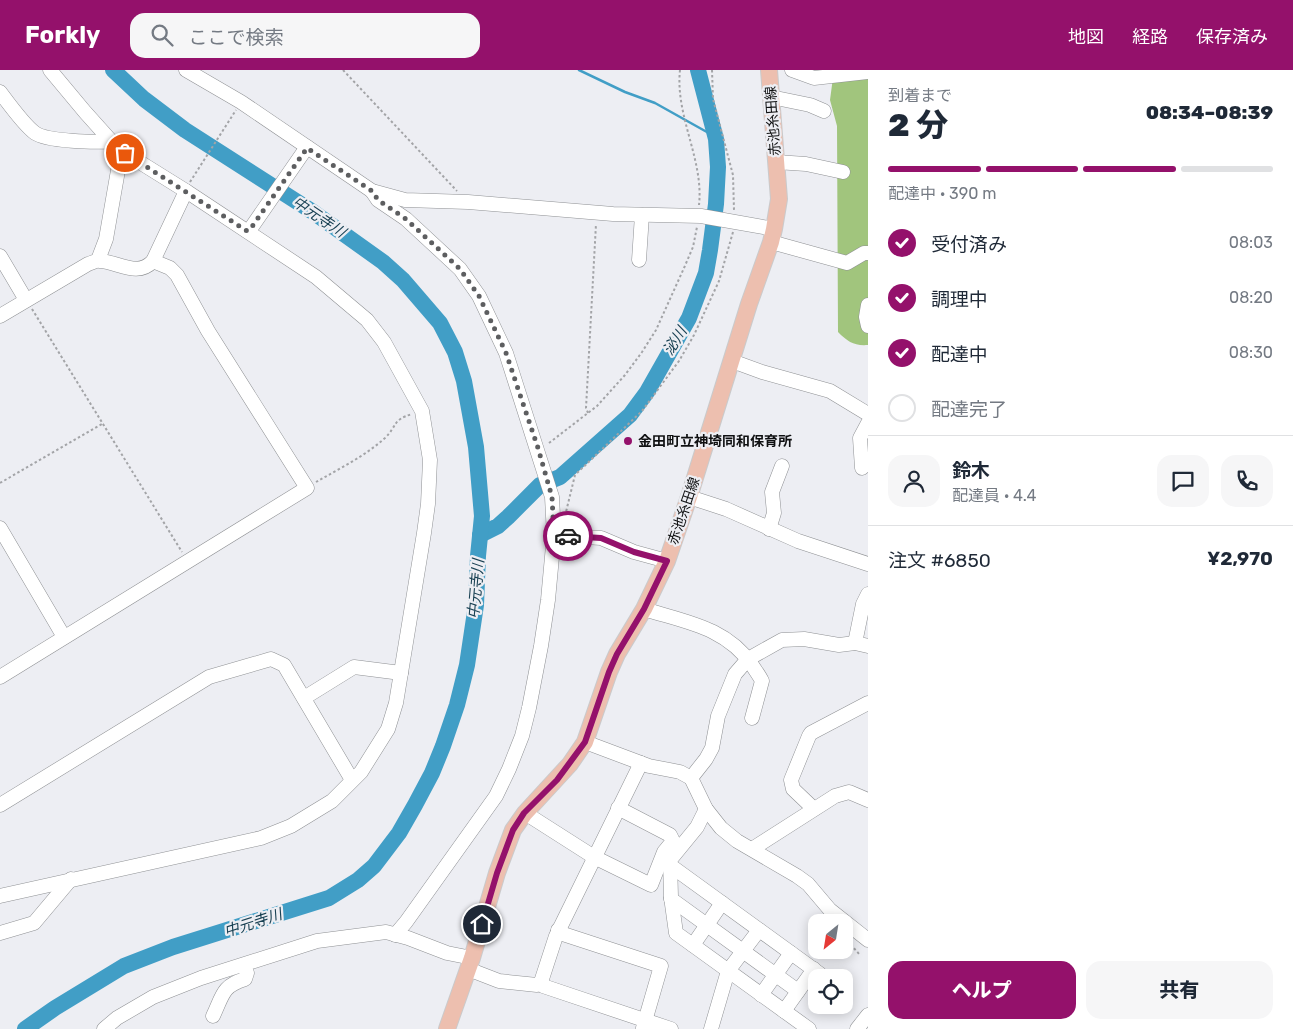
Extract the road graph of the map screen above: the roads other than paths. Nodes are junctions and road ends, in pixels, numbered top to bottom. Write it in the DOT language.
graph roads {
  1 [pos="50,70"];
  2 [pos="186,70"];
  3 [pos="769,70"];
  4 [pos="792,70"];
  5 [pos="868,72"];
  6 [pos="0,92"];
  7 [pos="771,97"];
  8 [pos="824,111"];
  9 [pos="111,141"];
  10 [pos="305,150"];
  11 [pos="125,153"];
  12 [pos="776,162"];
  13 [pos="843,172"];
  14 [pos="187,188"];
  15 [pos="372,191"];
  16 [pos="642,215"];
  17 [pos="249,229"];
  18 [pos="773,235"];
  19 [pos="868,253"];
  20 [pos="0,256"];
  21 [pos="98,260"];
  22 [pos="153,260"];
  23 [pos="638,260"];
  24 [pos="26,300"];
  25 [pos="868,305"];
  26 [pos="0,316"];
  27 [pos="868,326"];
  28 [pos="732,361"];
  29 [pos="868,414"];
  30 [pos="868,422"];
  31 [pos="782,466"];
  32 [pos="862,468"];
  33 [pos="689,497"];
  34 [pos="0,528"];
  35 [pos="769,529"];
  36 [pos="557,536"];
  37 [pos="667,561"];
  38 [pos="868,564"];
  39 [pos="868,594"];
  40 [pos="644,609"];
  41 [pos="64,637"];
  42 [pos="862,645"];
  43 [pos="748,659"];
  44 [pos="401,673"];
  45 [pos="0,677"];
  46 [pos="304,698"];
  47 [pos="868,703"];
  48 [pos="752,718"];
  49 [pos="585,742"];
  50 [pos="641,763"];
  51 [pos="691,778"];
  52 [pos="352,780"];
  53 [pos="784,789"];
  54 [pos="868,800"];
  55 [pos="0,805"];
  56 [pos="618,808"];
  57 [pos="706,809"];
  58 [pos="812,811"];
  59 [pos="524,813"];
  60 [pos="752,850"];
  61 [pos="594,857"];
  62 [pos="671,866"];
  63 [pos="71,879"];
  64 [pos="0,896"];
  65 [pos="671,899"];
  66 [pos="722,903"];
  67 [pos="708,924"];
  68 [pos="558,930"];
  69 [pos="759,930"];
  70 [pos="0,933"];
  71 [pos="395,935"];
  72 [pos="868,940"];
  73 [pos="693,945"];
  74 [pos="743,950"];
  75 [pos="792,953"];
  76 [pos="470,964"];
  77 [pos="243,965"];
  78 [pos="728,971"];
  79 [pos="776,975"];
  80 [pos="541,982"];
  81 [pos="798,991"];
  82 [pos="761,995"];
  83 [pos="784,1011"];
  84 [pos="868,1015"];
  85 [pos="214,1016"];
  86 [pos="644,1025"];
  87 [pos="859,1028"];
  88 [pos="104,1029"];
  89 [pos="447,1029"];
  90 [pos="671,1029"];
  91 [pos="711,1029"];
  92 [pos="809,1029"];
  1 -- 9 [label="street"];
  2 -- 10 [label="street"];
  3 -- 7 [label="main road, 赤池糸田線"];
  4 -- 5 [label="street"];
  6 -- 9 [label="street"];
  7 -- 8 [label="street"];
  7 -- 12 [label="main road, 赤池糸田線"];
  9 -- 11 [label="street"];
  10 -- 15 [label="street"];
  10 -- 17 [label="street"];
  11 -- 14 [label="street"];
  11 -- 21 [label="street"];
  12 -- 13 [label="street"];
  12 -- 18 [label="main road, 赤池糸田線"];
  14 -- 17 [label="street"];
  14 -- 22 [label="street"];
  15 -- 16 [label="street"];
  15 -- 36 [label="street"];
  16 -- 18 [label="street"];
  16 -- 23 [label="street"];
  17 -- 44 [label="street"];
  18 -- 19 [label="street"];
  18 -- 28 [label="main road, 赤池糸田線"];
  20 -- 24 [label="street"];
  21 -- 22 [label="street"];
  21 -- 24 [label="street"];
  22 -- 41 [label="street"];
  24 -- 26 [label="street"];
  25 -- 27 [label="street"];
  28 -- 29 [label="street"];
  28 -- 33 [label="main road, 赤池糸田線"];
  30 -- 32 [label="street"];
  31 -- 35 [label="street"];
  33 -- 35 [label="street"];
  33 -- 37 [label="main road, 赤池糸田線"];
  34 -- 41 [label="street"];
  35 -- 38 [label="street"];
  36 -- 37 [label="street"];
  36 -- 71 [label="street"];
  37 -- 40 [label="main road, 赤池糸田線"];
  39 -- 42 [label="street"];
  40 -- 43 [label="street"];
  40 -- 49 [label="main road, 赤池糸田線"];
  41 -- 45 [label="street"];
  42 -- 43 [label="street"];
  43 -- 48 [label="street"];
  43 -- 51 [label="street"];
  44 -- 46 [label="street"];
  44 -- 52 [label="street"];
  46 -- 52 [label="street"];
  46 -- 55 [label="street"];
  47 -- 58 [label="street"];
  49 -- 50 [label="street"];
  49 -- 59 [label="main road, 赤池糸田線"];
  50 -- 51 [label="street"];
  50 -- 56 [label="street"];
  51 -- 57 [label="street"];
  52 -- 63 [label="street"];
  53 -- 58 [label="street"];
  54 -- 58 [label="street"];
  56 -- 61 [label="street"];
  56 -- 61 [label="street"];
  57 -- 60 [label="street"];
  57 -- 62 [label="street"];
  58 -- 60 [label="street"];
  59 -- 61 [label="street"];
  59 -- 76 [label="main road, 赤池糸田線"];
  60 -- 72 [label="street"];
  61 -- 68 [label="street"];
  62 -- 65 [label="street"];
  62 -- 66 [label="street"];
  63 -- 64 [label="street"];
  63 -- 70 [label="street"];
  65 -- 67 [label="street"];
  65 -- 73 [label="street"];
  66 -- 67 [label="street"];
  66 -- 69 [label="street"];
  67 -- 73 [label="street"];
  67 -- 74 [label="street"];
  68 -- 80 [label="street"];
  68 -- 86 [label="street"];
  69 -- 74 [label="street"];
  69 -- 75 [label="street"];
  71 -- 76 [label="street"];
  71 -- 77 [label="street"];
  73 -- 78 [label="street"];
  74 -- 78 [label="street"];
  74 -- 79 [label="street"];
  75 -- 79 [label="street"];
  75 -- 81 [label="street"];
  76 -- 80 [label="street"];
  76 -- 89 [label="main road, 赤池糸田線"];
  77 -- 85 [label="street"];
  77 -- 88 [label="street"];
  78 -- 82 [label="street"];
  78 -- 91 [label="street"];
  79 -- 81 [label="street"];
  79 -- 82 [label="street"];
  80 -- 86 [label="street"];
  81 -- 83 [label="street"];
  82 -- 83 [label="street"];
  83 -- 92 [label="street"];
  84 -- 87 [label="street"];
  86 -- 90 [label="street"];
}
